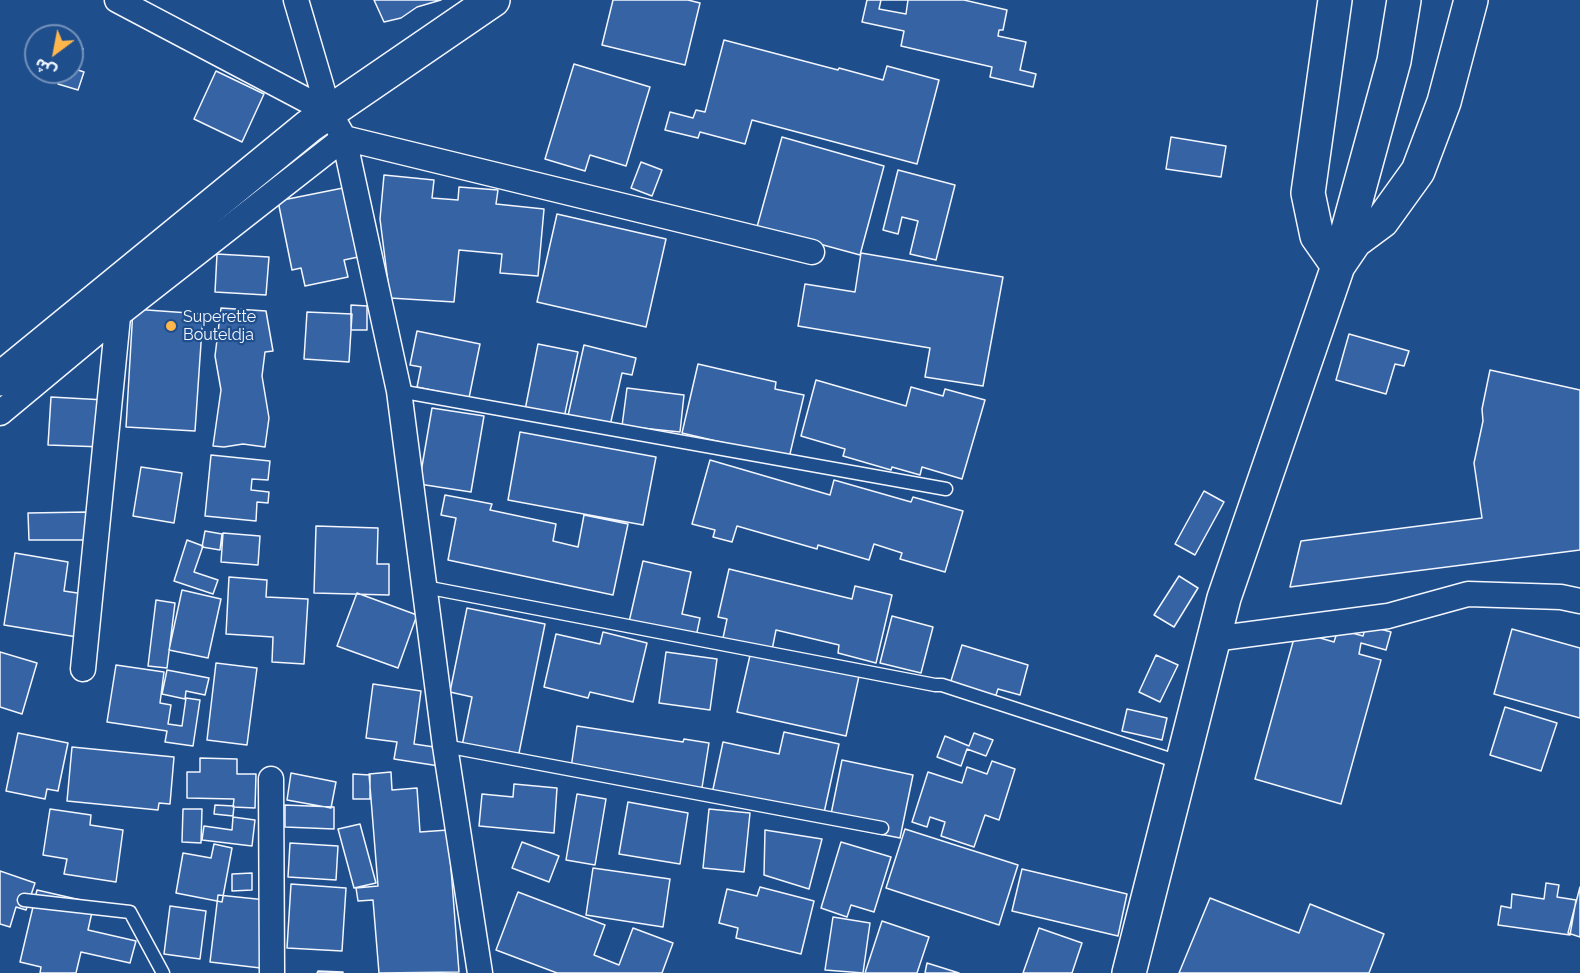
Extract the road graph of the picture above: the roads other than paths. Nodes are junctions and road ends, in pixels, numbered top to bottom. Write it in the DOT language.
graph roads {
  1 [pos="117,0"];
  2 [pos="296,0"];
  3 [pos="494,0"];
  4 [pos="1335,0"];
  5 [pos="1404,0"];
  6 [pos="1471,0"];
  7 [pos="336,125"];
  8 [pos="812,252"];
  9 [pos="1338,266"];
  10 [pos="120,280"];
  11 [pos="119,314"];
  12 [pos="0,379"];
  13 [pos="399,391"];
  14 [pos="0,413"];
  15 [pos="946,489"];
  16 [pos="425,587"];
  17 [pos="1580,601"];
  18 [pos="1213,639"];
  19 [pos="83,669"];
  20 [pos="445,746"];
  21 [pos="1182,763"];
  22 [pos="271,779"];
  23 [pos="882,828"];
  24 [pos="24,900"];
  25 [pos="163,973"];
  26 [pos="272,973"];
  27 [pos="480,973"];
  28 [pos="1129,973"];
  1 -- 7 [label="street"];
  2 -- 7 [label="street"];
  3 -- 7 [label="main road"];
  4 -- 9 [label="main road"];
  5 -- 9 [label="main road"];
  6 -- 9 [label="main road"];
  7 -- 8 [label="street"];
  7 -- 10 [label="main road"];
  7 -- 11 [label="street"];
  7 -- 13 [label="street"];
  9 -- 18 [label="main road"];
  10 -- 11 [label="street"];
  10 -- 12 [label="main road"];
  11 -- 14 [label="street"];
  11 -- 19 [label="street"];
  13 -- 15 [label="lane"];
  13 -- 16 [label="street"];
  16 -- 20 [label="street"];
  16 -- 21 [label="lane"];
  17 -- 18 [label="street"];
  18 -- 21 [label="main road"];
  20 -- 23 [label="lane"];
  20 -- 27 [label="street"];
  21 -- 28 [label="main road"];
  22 -- 26 [label="street"];
  24 -- 25 [label="lane"];
}
